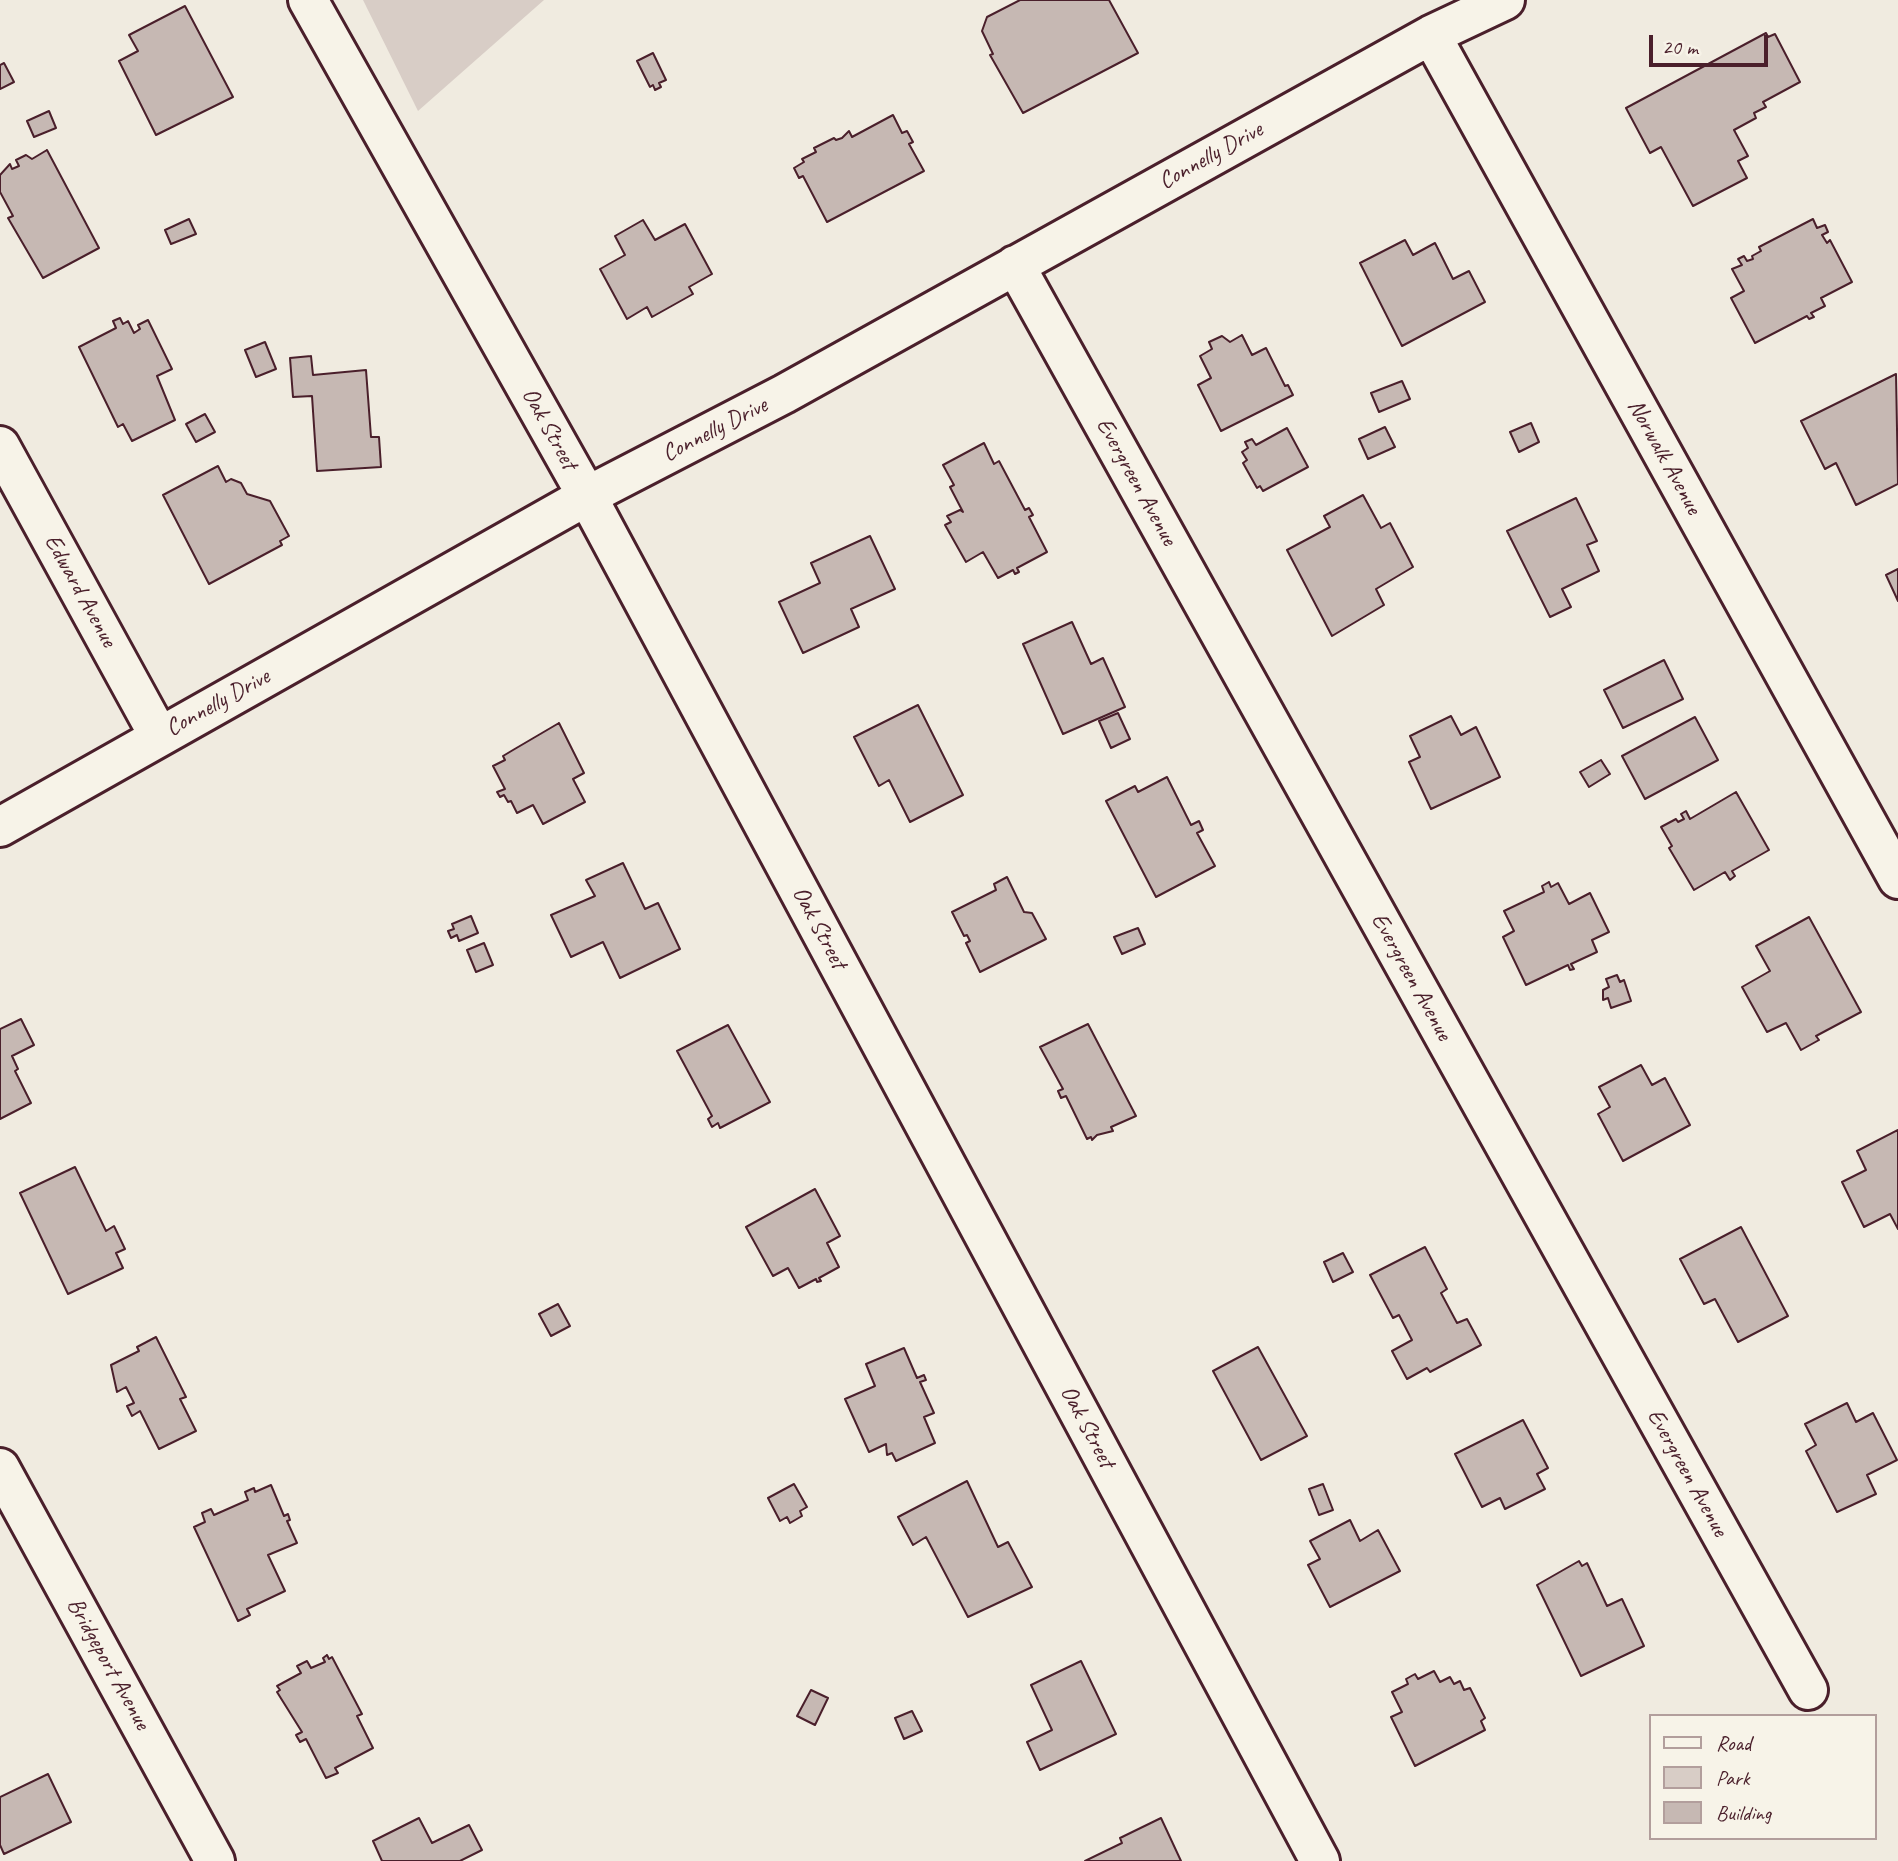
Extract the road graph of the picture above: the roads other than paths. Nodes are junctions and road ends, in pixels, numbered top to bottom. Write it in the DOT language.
graph roads {
  1 [pos="308,0"];
  2 [pos="1505,0"];
  3 [pos="1431,35"];
  4 [pos="1015,265"];
  5 [pos="0,446"];
  6 [pos="587,496"];
  7 [pos="159,736"];
  8 [pos="0,827"];
  9 [pos="1898,879"];
  10 [pos="0,1468"];
  11 [pos="1808,1690"];
  12 [pos="215,1861"];
  13 [pos="1321,1861"];
  1 -- 6 [label="street, Oak Street"];
  2 -- 3 [label="street, Connelly Drive"];
  3 -- 4 [label="street, Connelly Drive"];
  3 -- 9 [label="street, Norwalk Avenue"];
  4 -- 6 [label="street, Connelly Drive"];
  4 -- 11 [label="street, Evergreen Avenue"];
  5 -- 7 [label="street, Edward Avenue"];
  6 -- 7 [label="street, Connelly Drive"];
  6 -- 13 [label="street, Oak Street"];
  7 -- 8 [label="street, Connelly Drive"];
  10 -- 12 [label="street, Bridgeport Avenue"];
}
